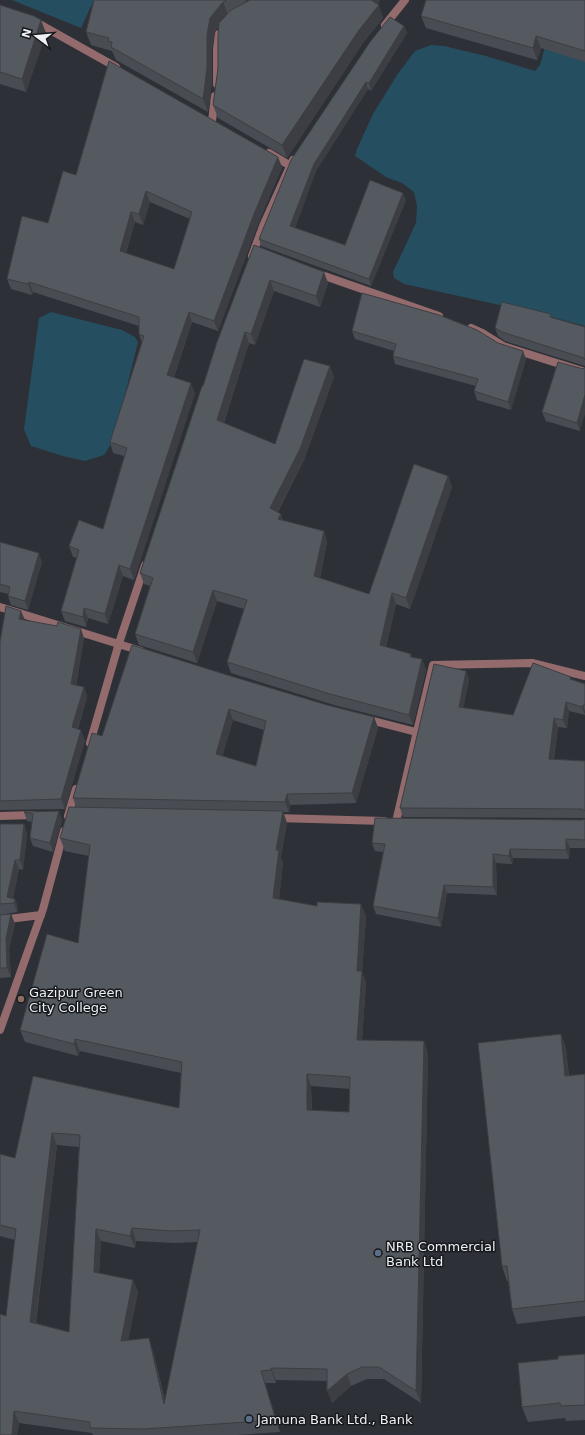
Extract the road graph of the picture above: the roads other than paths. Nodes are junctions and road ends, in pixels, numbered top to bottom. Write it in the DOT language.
graph roads {
  1 [pos="405,0"];
  2 [pos="26,18"];
  3 [pos="224,29"];
  4 [pos="382,29"];
  5 [pos="125,72"];
  6 [pos="212,121"];
  7 [pos="264,150"];
  8 [pos="298,152"];
  9 [pos="290,165"];
  10 [pos="249,264"];
  11 [pos="307,270"];
  12 [pos="445,318"];
  13 [pos="460,324"];
  14 [pos="585,372"];
  15 [pos="147,560"];
  16 [pos="0,608"];
  17 [pos="119,643"];
  18 [pos="146,653"];
  19 [pos="585,676"];
  20 [pos="355,716"];
  21 [pos="416,732"];
  22 [pos="87,754"];
  23 [pos="78,784"];
  24 [pos="46,815"];
  25 [pos="0,816"];
  26 [pos="266,818"];
  27 [pos="40,915"];
  28 [pos="0,920"];
  29 [pos="0,1030"];
  1 -- 4 [label="street"];
  2 -- 5 [label="street"];
  3 -- 6 [label="street"];
  7 -- 9 [label="street"];
  8 -- 9 [label="street"];
  9 -- 10 [label="street"];
  11 -- 12 [label="street"];
  13 -- 14 [label="street"];
  15 -- 17 [label="street"];
  16 -- 17 [label="street"];
  17 -- 18 [label="street"];
  17 -- 22 [label="street"];
  19 -- 21 [label="street"];
  20 -- 21 [label="street"];
  21 -- 26 [label="street"];
  23 -- 27 [label="street"];
  24 -- 25 [label="street"];
  27 -- 28 [label="street"];
  27 -- 29 [label="street"];
}
